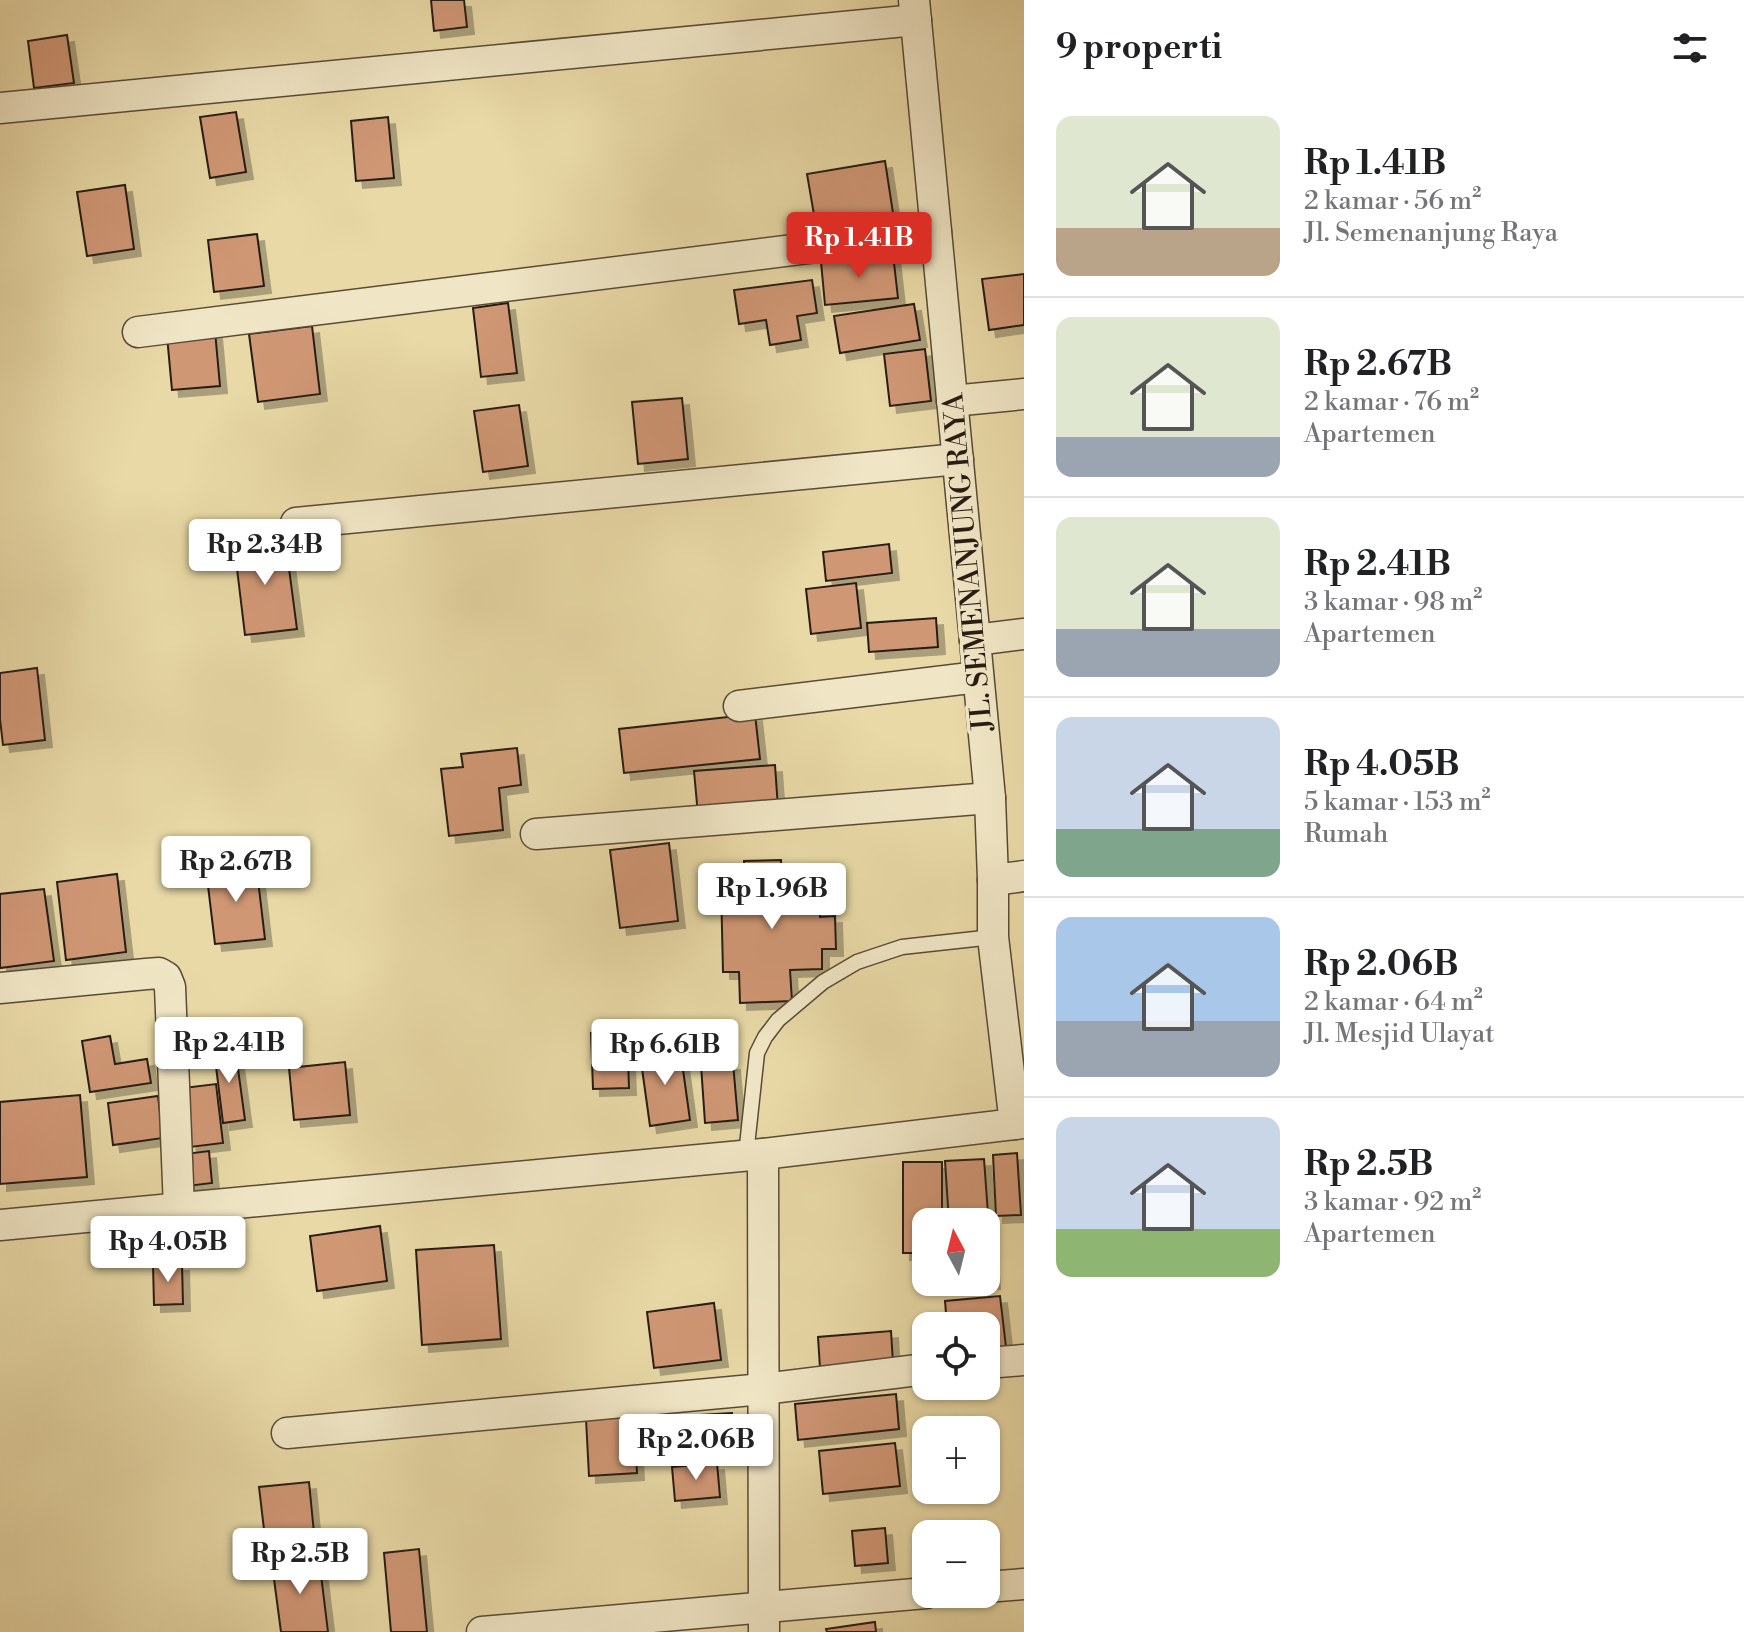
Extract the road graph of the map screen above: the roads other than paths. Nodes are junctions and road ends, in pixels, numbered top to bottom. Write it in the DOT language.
graph roads {
  1 [pos="915,10"];
  2 [pos="0,108"];
  3 [pos="936,232"];
  4 [pos="138,332"];
  5 [pos="1024,394"];
  6 [pos="952,401"];
  7 [pos="958,459"];
  8 [pos="296,523"];
  9 [pos="1024,634"];
  10 [pos="975,640"];
  11 [pos="978,677"];
  12 [pos="739,706"];
  13 [pos="990,798"];
  14 [pos="536,834"];
  15 [pos="1024,876"];
  16 [pos="993,880"];
  17 [pos="993,937"];
  18 [pos="0,988"];
  19 [pos="1019,1124"];
  20 [pos="755,1154"];
  21 [pos="179,1208"];
  22 [pos="0,1225"];
  23 [pos="1024,1360"];
  24 [pos="1000,1362"];
  25 [pos="912,1371"];
  26 [pos="763,1389"];
  27 [pos="287,1433"];
  28 [pos="1024,1584"];
  29 [pos="1000,1586"];
  30 [pos="912,1595"];
  31 [pos="763,1620"];
  32 [pos="482,1632"];
  1 -- 2 [label="street"];
  1 -- 3 [label="street, JL. SEMENANJUNG RAYA"];
  3 -- 4 [label="street"];
  3 -- 6 [label="street, JL. SEMENANJUNG RAYA"];
  5 -- 6 [label="street"];
  6 -- 7 [label="street, JL. SEMENANJUNG RAYA"];
  7 -- 8 [label="street"];
  7 -- 10 [label="street, JL. SEMENANJUNG RAYA"];
  9 -- 10 [label="street"];
  10 -- 11 [label="street, JL. SEMENANJUNG RAYA"];
  11 -- 12 [label="street"];
  11 -- 13 [label="street, JL. SEMENANJUNG RAYA"];
  13 -- 14 [label="street"];
  13 -- 16 [label="street, JL. SEMENANJUNG RAYA"];
  15 -- 16 [label="street"];
  16 -- 17 [label="street, JL. SEMENANJUNG RAYA"];
  17 -- 19 [label="street, JL. SEMENANJUNG RAYA"];
  17 -- 20 [label="lane"];
  18 -- 21 [label="street"];
  19 -- 20 [label="street"];
  20 -- 21 [label="street"];
  20 -- 26 [label="street"];
  21 -- 22 [label="street"];
  23 -- 24 [label="street"];
  25 -- 26 [label="street"];
  26 -- 27 [label="street"];
  26 -- 31 [label="street"];
  28 -- 29 [label="street"];
  30 -- 31 [label="street"];
  31 -- 32 [label="street"];
}
